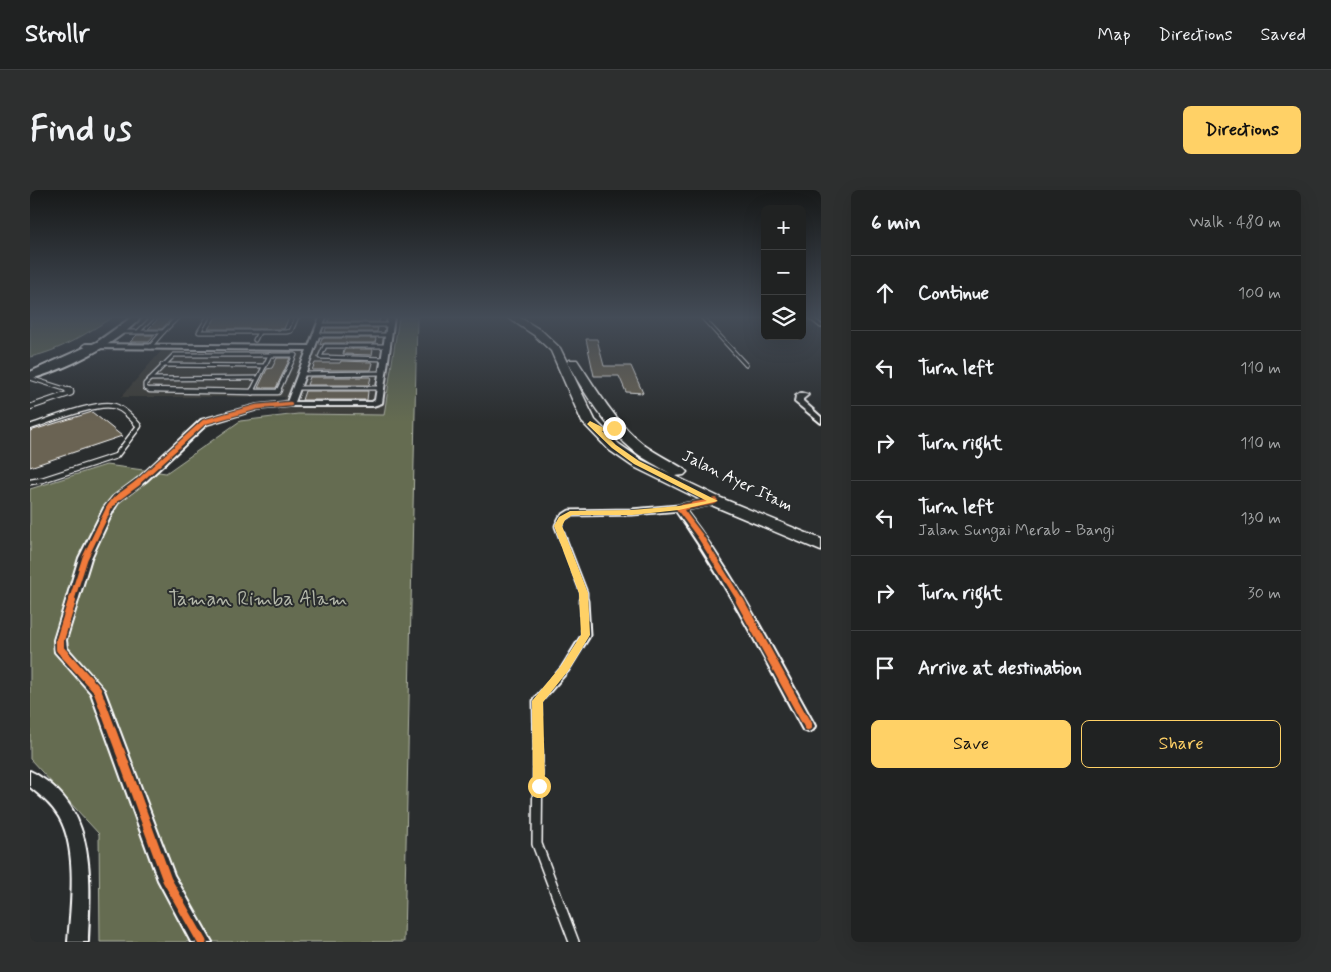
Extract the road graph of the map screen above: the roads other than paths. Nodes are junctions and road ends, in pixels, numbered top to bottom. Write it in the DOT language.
graph roads {
  1 [pos="75,352"];
  2 [pos="78,352"];
  3 [pos="176,352"];
  4 [pos="187,352"];
  5 [pos="309,352"];
  6 [pos="322,352"];
  7 [pos="386,352"];
  8 [pos="557,352"];
  9 [pos="567,352"];
  10 [pos="734,352"];
  11 [pos="174,355"];
  12 [pos="185,355"];
  13 [pos="270,355"];
  14 [pos="385,359"];
  15 [pos="746,365"];
  16 [pos="162,366"];
  17 [pos="265,366"];
  18 [pos="30,370"];
  19 [pos="383,373"];
  20 [pos="301,374"];
  21 [pos="30,377"];
  22 [pos="150,378"];
  23 [pos="258,378"];
  24 [pos="296,388"];
  25 [pos="381,388"];
  26 [pos="252,392"];
  27 [pos="804,395"];
  28 [pos="290,404"];
  29 [pos="30,407"];
  30 [pos="821,421"];
  31 [pos="590,422"];
  32 [pos="616,423"];
  33 [pos="30,427"];
  34 [pos="637,446"];
  35 [pos="614,447"];
  36 [pos="30,482"];
  37 [pos="714,501"];
  38 [pos="679,508"];
  39 [pos="821,538"];
  40 [pos="821,546"];
  41 [pos="808,726"];
  42 [pos="30,778"];
  43 [pos="78,942"];
  44 [pos="202,942"];
  45 [pos="574,942"];
  1 -- 18 [label="main road"];
  2 -- 21 [label="main road"];
  3 -- 11 [label="lane"];
  4 -- 12 [label="lane"];
  5 -- 20 [label="street"];
  6 -- 14 [label="lane"];
  7 -- 14 [label="street"];
  8 -- 31 [label="main road"];
  9 -- 32 [label="main road, Jalan Ayer Itam"];
  10 -- 15 [label="lane"];
  11 -- 12 [label="lane"];
  11 -- 16 [label="lane"];
  12 -- 13 [label="lane"];
  13 -- 17 [label="lane"];
  13 -- 26 [label="lane"];
  14 -- 19 [label="street"];
  16 -- 17 [label="lane"];
  16 -- 22 [label="lane"];
  17 -- 23 [label="lane"];
  19 -- 20 [label="lane"];
  19 -- 25 [label="street"];
  20 -- 24 [label="street"];
  21 -- 29 [label="lane"];
  22 -- 23 [label="lane"];
  22 -- 26 [label="lane"];
  23 -- 26 [label="lane"];
  24 -- 25 [label="lane"];
  24 -- 28 [label="street"];
  25 -- 28 [label="street"];
  27 -- 30 [label="street"];
  28 -- 44 [label="street"];
  31 -- 32 [label="main road"];
  31 -- 35 [label="main road"];
  32 -- 34 [label="main road, Jalan Ayer Itam"];
  33 -- 36 [label="lane"];
  34 -- 35 [label="main road"];
  34 -- 39 [label="main road, Jalan Ayer Itam"];
  35 -- 37 [label="main road"];
  37 -- 38 [label="street"];
  37 -- 40 [label="main road"];
  38 -- 41 [label="street"];
  38 -- 45 [label="lane"];
  42 -- 43 [label="street"];
}
